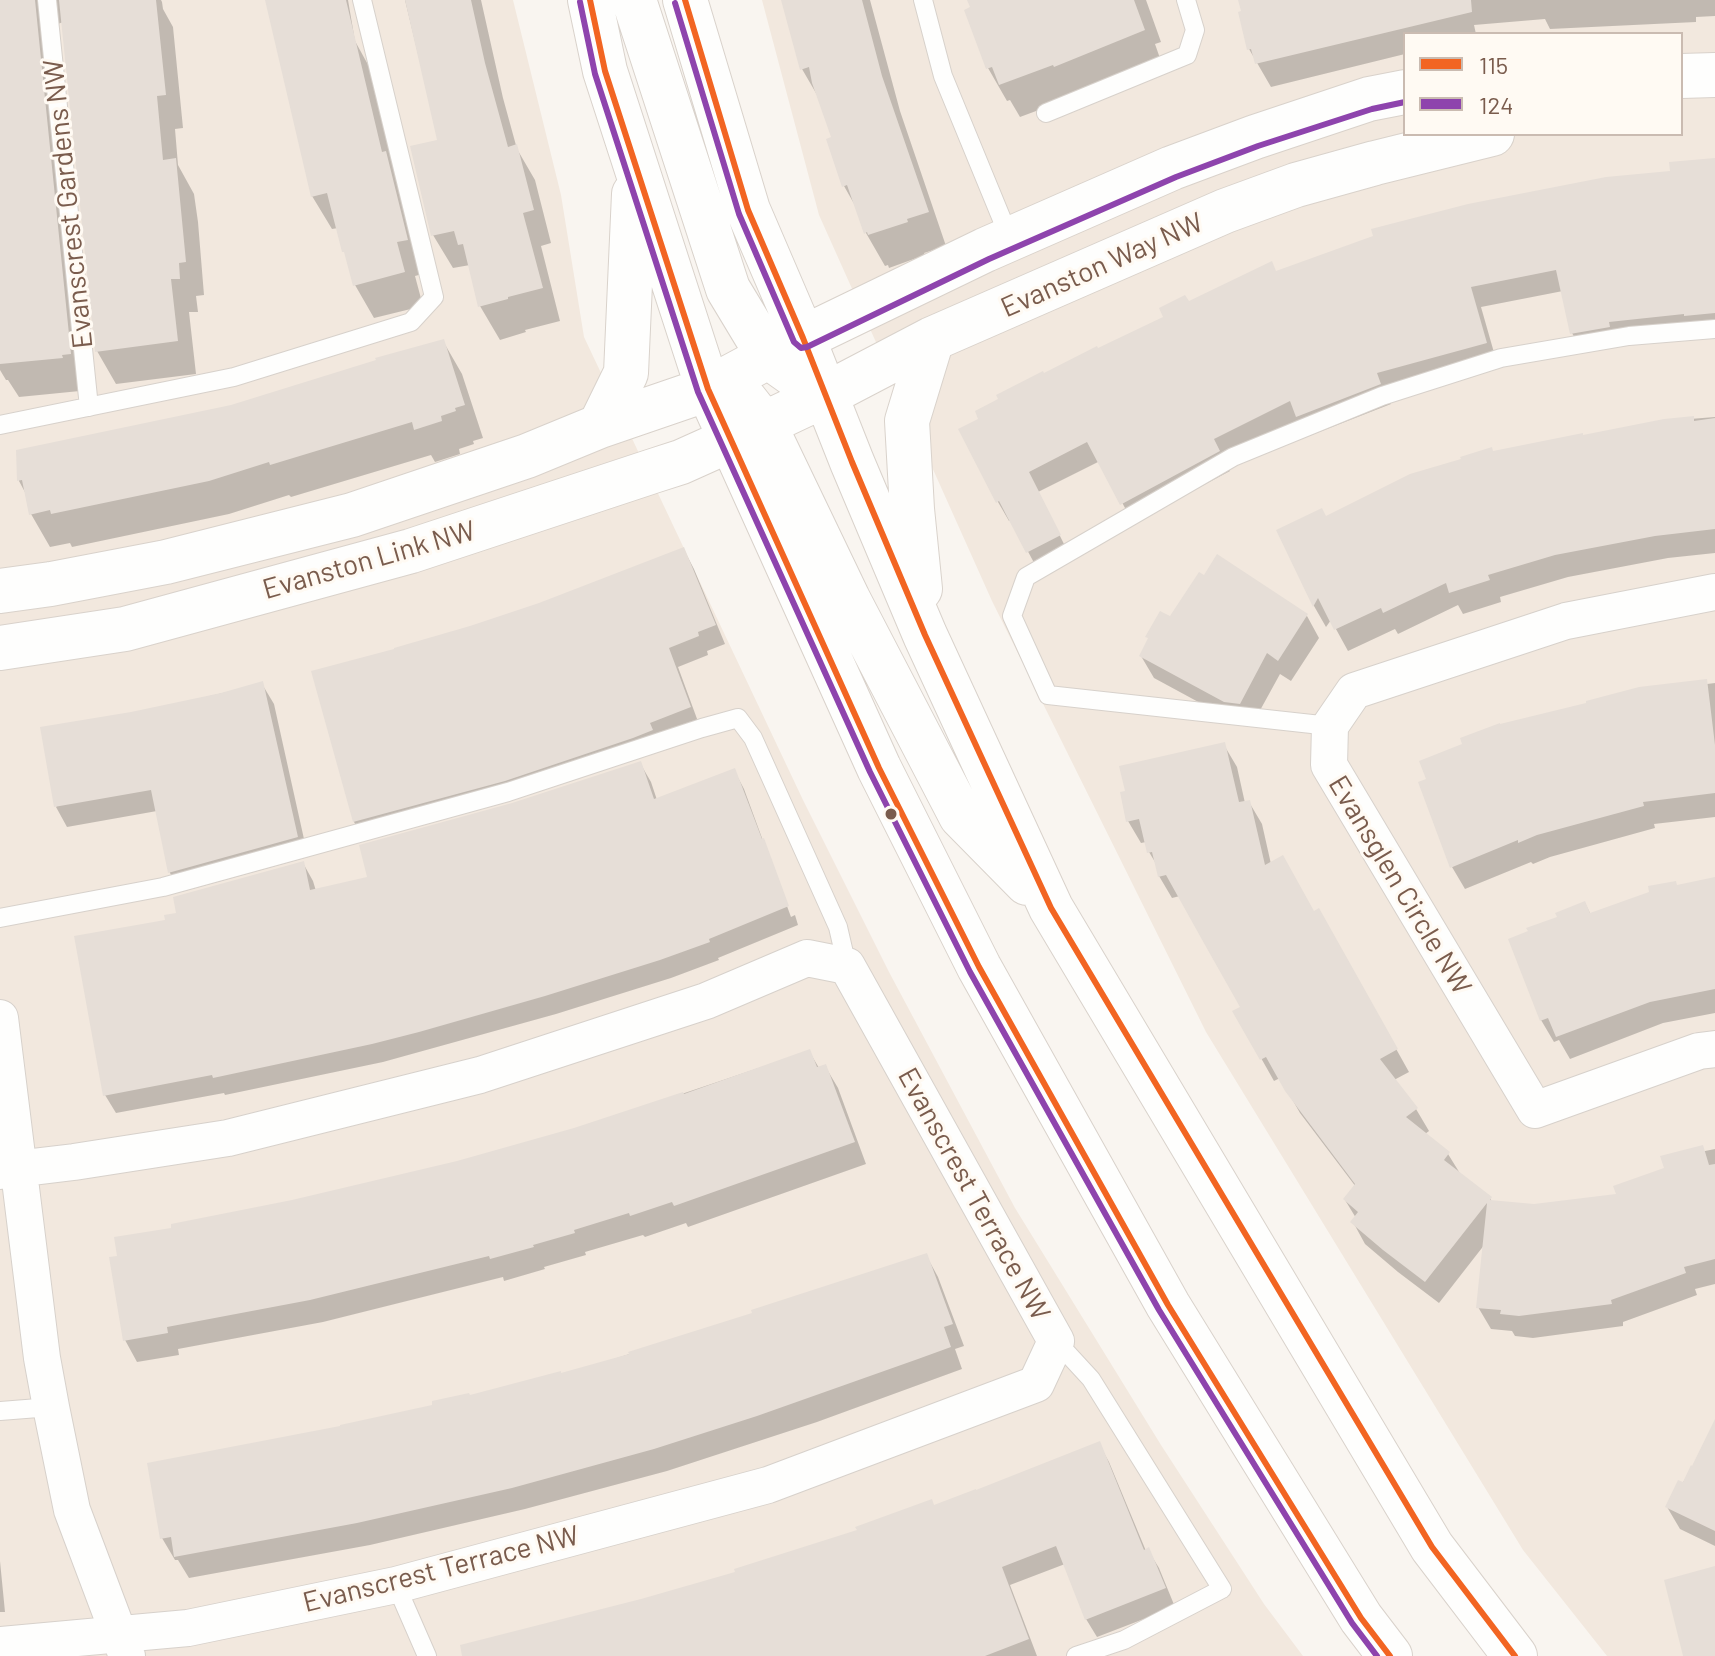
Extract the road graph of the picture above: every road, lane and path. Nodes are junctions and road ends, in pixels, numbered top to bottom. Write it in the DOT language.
graph roads {
  1 [pos="47,0"];
  2 [pos="362,0"];
  3 [pos="590,0"];
  4 [pos="634,0"];
  5 [pos="685,0"];
  6 [pos="923,0"];
  7 [pos="1186,0"];
  8 [pos="1403,92"];
  9 [pos="1046,113"];
  10 [pos="1484,136"];
  11 [pos="636,165"];
  12 [pos="1010,239"];
  13 [pos="1715,329"];
  14 [pos="932,339"];
  15 [pos="786,347"];
  16 [pos="708,389"];
  17 [pos="825,395"];
  18 [pos="89,407"];
  19 [pos="0,425"];
  20 [pos="600,426"];
  21 [pos="747,432"];
  22 [pos="0,591"];
  23 [pos="1715,592"];
  24 [pos="925,635"];
  25 [pos="0,648"];
  26 [pos="1330,726"];
  27 [pos="1051,908"];
  28 [pos="0,918"];
  29 [pos="847,966"];
  30 [pos="0,1018"];
  31 [pos="1715,1049"];
  32 [pos="9,1170"];
  33 [pos="1056,1341"];
  34 [pos="51,1407"];
  35 [pos="0,1411"];
  36 [pos="396,1585"];
  37 [pos="1124,1640"];
  38 [pos="0,1645"];
  39 [pos="123,1646"];
  40 [pos="427,1656"];
  41 [pos="1076,1656"];
  42 [pos="1135,1656"];
  43 [pos="1390,1656"];
  44 [pos="1515,1656"];
  1 -- 18 [label="lane, Evanscrest Gardens NW"];
  2 -- 18 [label="lane"];
  3 -- 11 [label="main road"];
  4 -- 15 [label="main road"];
  5 -- 15 [label="main road"];
  6 -- 12 [label="lane"];
  7 -- 9 [label="lane"];
  8 -- 12 [label="main road"];
  10 -- 14 [label="main road, Evanston Way NW"];
  11 -- 16 [label="main road"];
  11 -- 20 [label="main road"];
  12 -- 15 [label="main road"];
  13 -- 26 [label="lane"];
  14 -- 17 [label="main road, Evanston Way NW"];
  14 -- 24 [label="main road"];
  15 -- 16 [label="main road"];
  15 -- 17 [label="main road"];
  16 -- 20 [label="main road, Evanston Link NW"];
  16 -- 21 [label="main road"];
  17 -- 21 [label="main road, Evanston Way NW"];
  17 -- 24 [label="main road"];
  18 -- 19 [label="lane"];
  20 -- 22 [label="main road, Evanston Link NW"];
  21 -- 25 [label="main road, Evanston Link NW"];
  21 -- 27 [label="main road"];
  21 -- 43 [label="main road"];
  23 -- 26 [label="street"];
  24 -- 27 [label="main road"];
  26 -- 31 [label="street, Evansglen Circle NW"];
  27 -- 44 [label="main road"];
  28 -- 29 [label="lane"];
  29 -- 32 [label="street"];
  29 -- 33 [label="street, Evanscrest Terrace NW"];
  30 -- 32 [label="street"];
  32 -- 34 [label="street"];
  33 -- 36 [label="street, Evanscrest Terrace NW"];
  33 -- 37 [label="lane"];
  34 -- 35 [label="lane"];
  34 -- 39 [label="street"];
  36 -- 39 [label="street, Evanscrest Terrace NW"];
  36 -- 40 [label="lane"];
  37 -- 41 [label="lane"];
  37 -- 42 [label="lane"];
  38 -- 39 [label="street, Evanscrest Terrace NW"];
}
